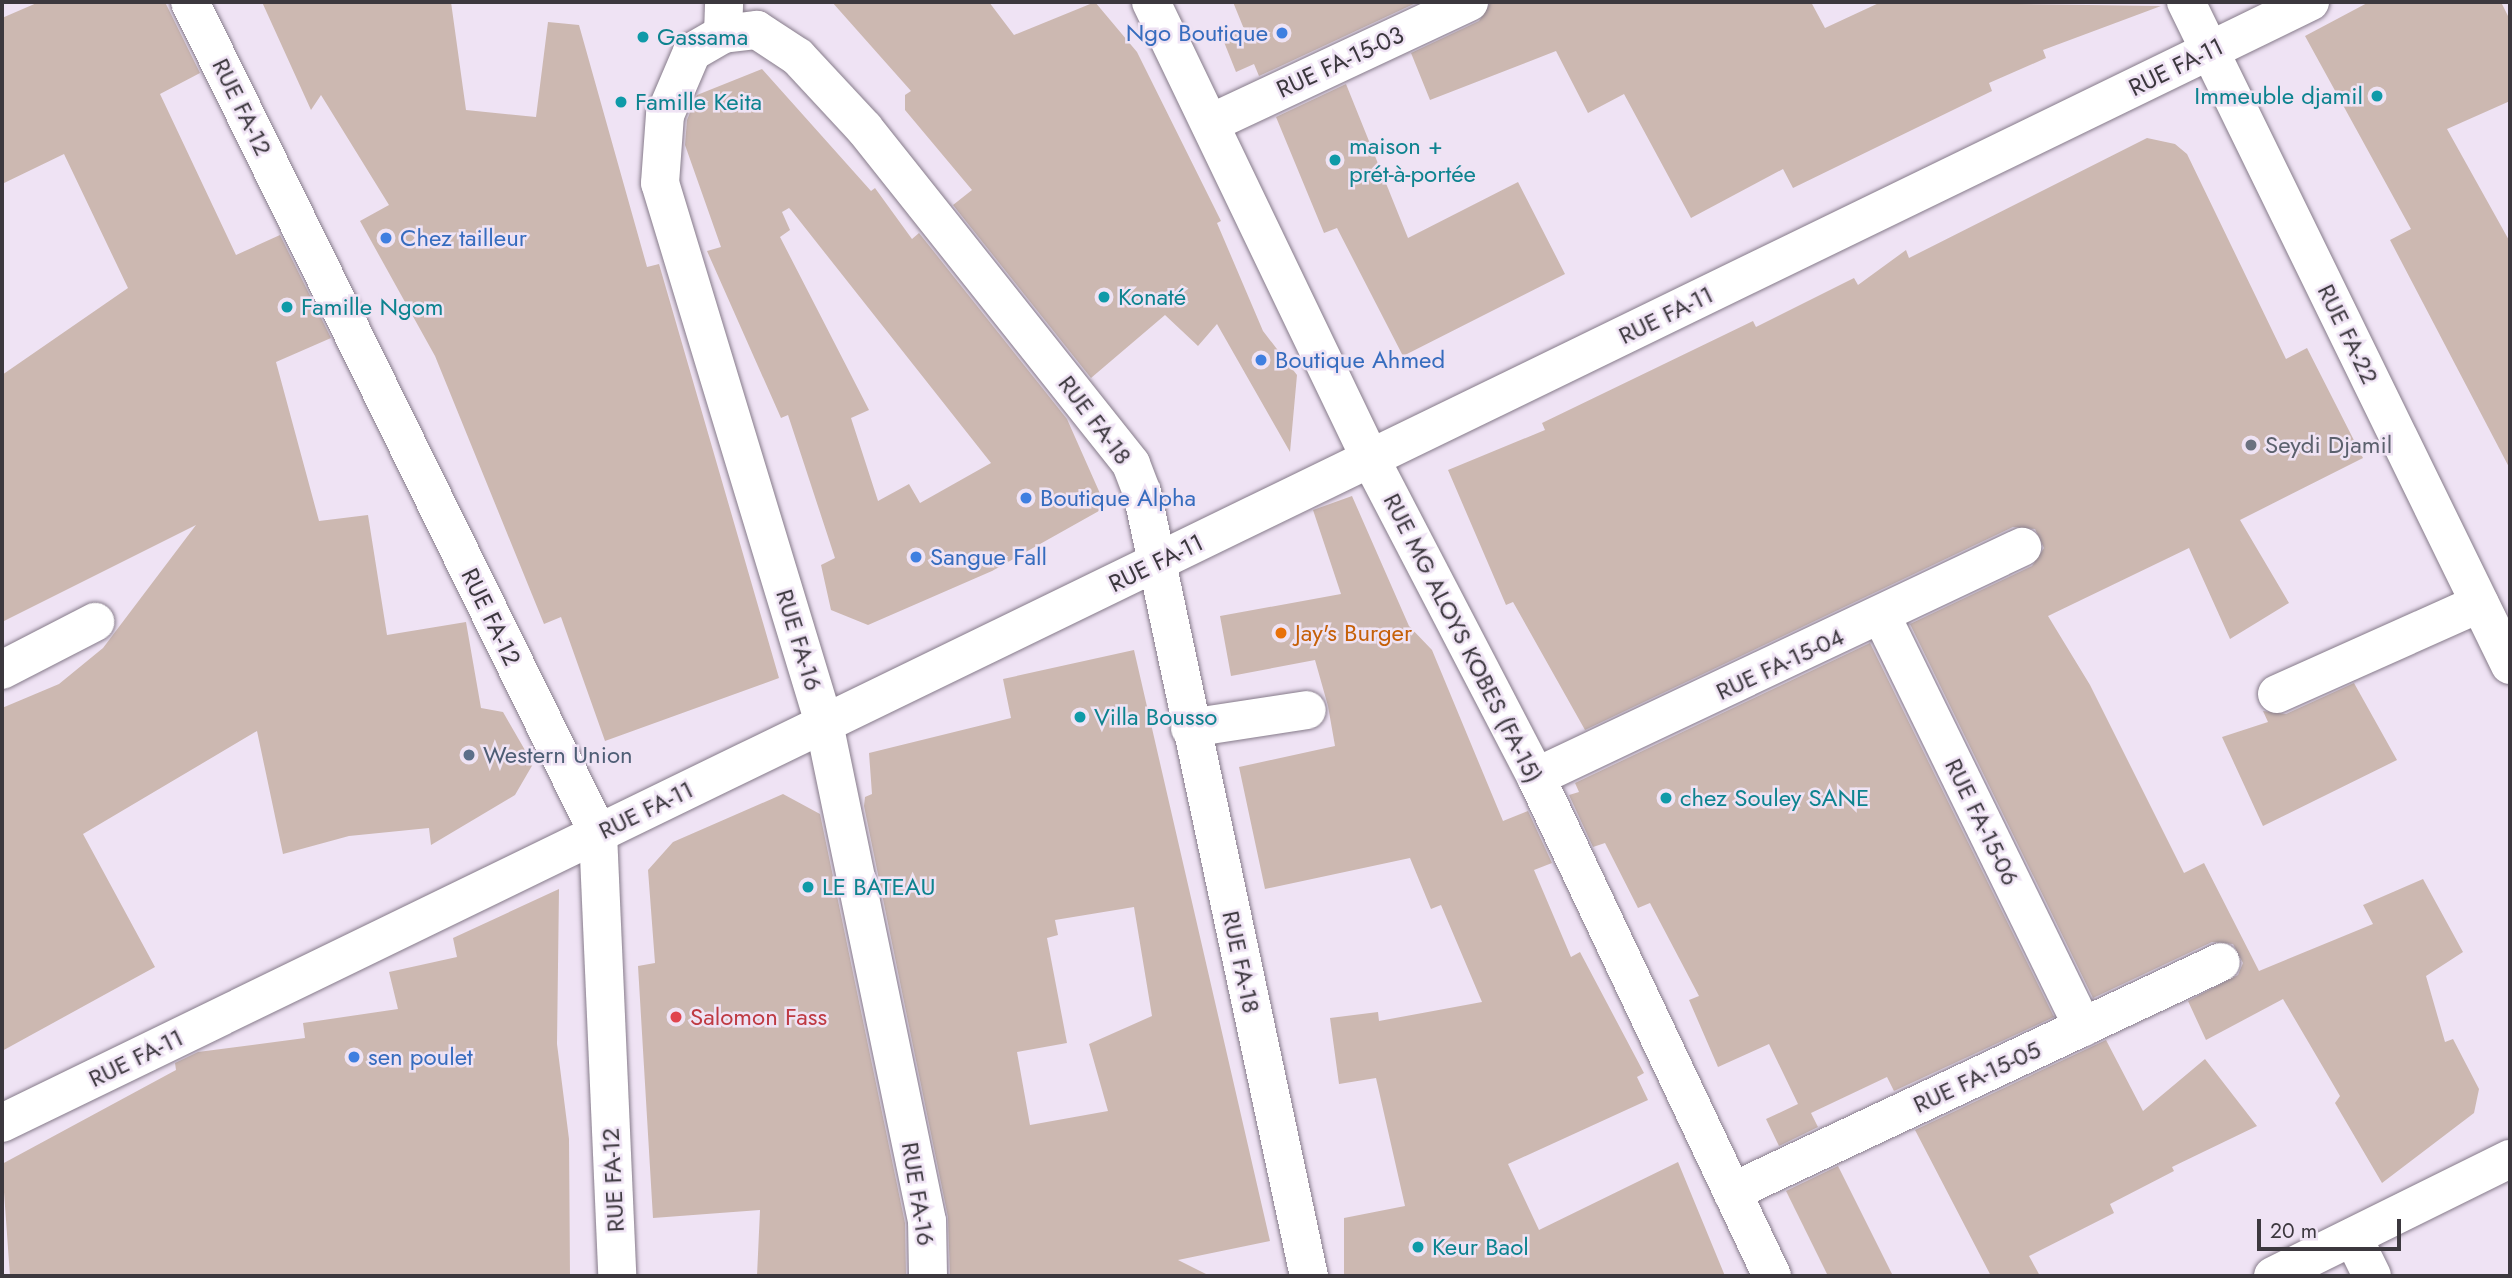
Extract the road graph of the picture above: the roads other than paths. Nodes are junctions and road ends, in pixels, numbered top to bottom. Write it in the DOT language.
graph roads {
  1 [pos="190,2"];
  2 [pos="1151,2"];
  3 [pos="1469,2"];
  4 [pos="2186,2"];
  5 [pos="2310,2"];
  6 [pos="724,18"];
  7 [pos="2210,50"];
  8 [pos="1211,123"];
  9 [pos="1370,458"];
  10 [pos="2022,547"];
  11 [pos="1154,564"];
  12 [pos="2480,603"];
  13 [pos="1882,617"];
  14 [pos="94,622"];
  15 [pos="2510,665"];
  16 [pos="2,670"];
  17 [pos="2277,694"];
  18 [pos="1307,710"];
  19 [pos="824,723"];
  20 [pos="1190,728"];
  21 [pos="1536,777"];
  22 [pos="597,833"];
  23 [pos="2221,962"];
  24 [pos="2083,1027"];
  25 [pos="2,1123"];
  26 [pos="2510,1159"];
  27 [pos="1732,1192"];
  28 [pos="2353,1237"];
  29 [pos="626,1272"];
  30 [pos="928,1276"];
  31 [pos="1309,1276"];
  32 [pos="1772,1276"];
  33 [pos="2273,1276"];
  34 [pos="2372,1276"];
  1 -- 22 [label="street, RUE FA-12"];
  2 -- 8 [label="street, RUE MG ALOYS KOBES (FA-15)"];
  3 -- 8 [label="street, RUE FA-15-03"];
  4 -- 7 [label="street, RUE FA-22"];
  5 -- 7 [label="street, RUE FA-11"];
  6 -- 11 [label="street, RUE FA-18"];
  6 -- 19 [label="street, RUE FA-16"];
  7 -- 9 [label="street, RUE FA-11"];
  7 -- 12 [label="street, RUE FA-22"];
  8 -- 9 [label="street, RUE MG ALOYS KOBES (FA-15)"];
  9 -- 11 [label="street, RUE FA-11"];
  9 -- 21 [label="street, RUE MG ALOYS KOBES (FA-15)"];
  10 -- 13 [label="street, RUE FA-15-04"];
  11 -- 19 [label="street, RUE FA-11"];
  11 -- 20 [label="street, RUE FA-18"];
  12 -- 15 [label="street, RUE FA-22"];
  12 -- 17 [label="street"];
  13 -- 21 [label="street, RUE FA-15-04"];
  13 -- 24 [label="street, RUE FA-15-06"];
  14 -- 16 [label="street"];
  18 -- 20 [label="street"];
  19 -- 22 [label="street, RUE FA-11"];
  19 -- 30 [label="street, RUE FA-16"];
  20 -- 31 [label="street, RUE FA-18"];
  21 -- 27 [label="street, RUE MG ALOYS KOBES (FA-15)"];
  22 -- 25 [label="street, RUE FA-11"];
  22 -- 29 [label="street, RUE FA-12"];
  23 -- 24 [label="street, RUE FA-15-05"];
  24 -- 27 [label="street, RUE FA-15-05"];
  26 -- 28 [label="street"];
  27 -- 32 [label="street, RUE MG ALOYS KOBES (FA-15)"];
  28 -- 33 [label="street"];
  28 -- 34 [label="street"];
}
